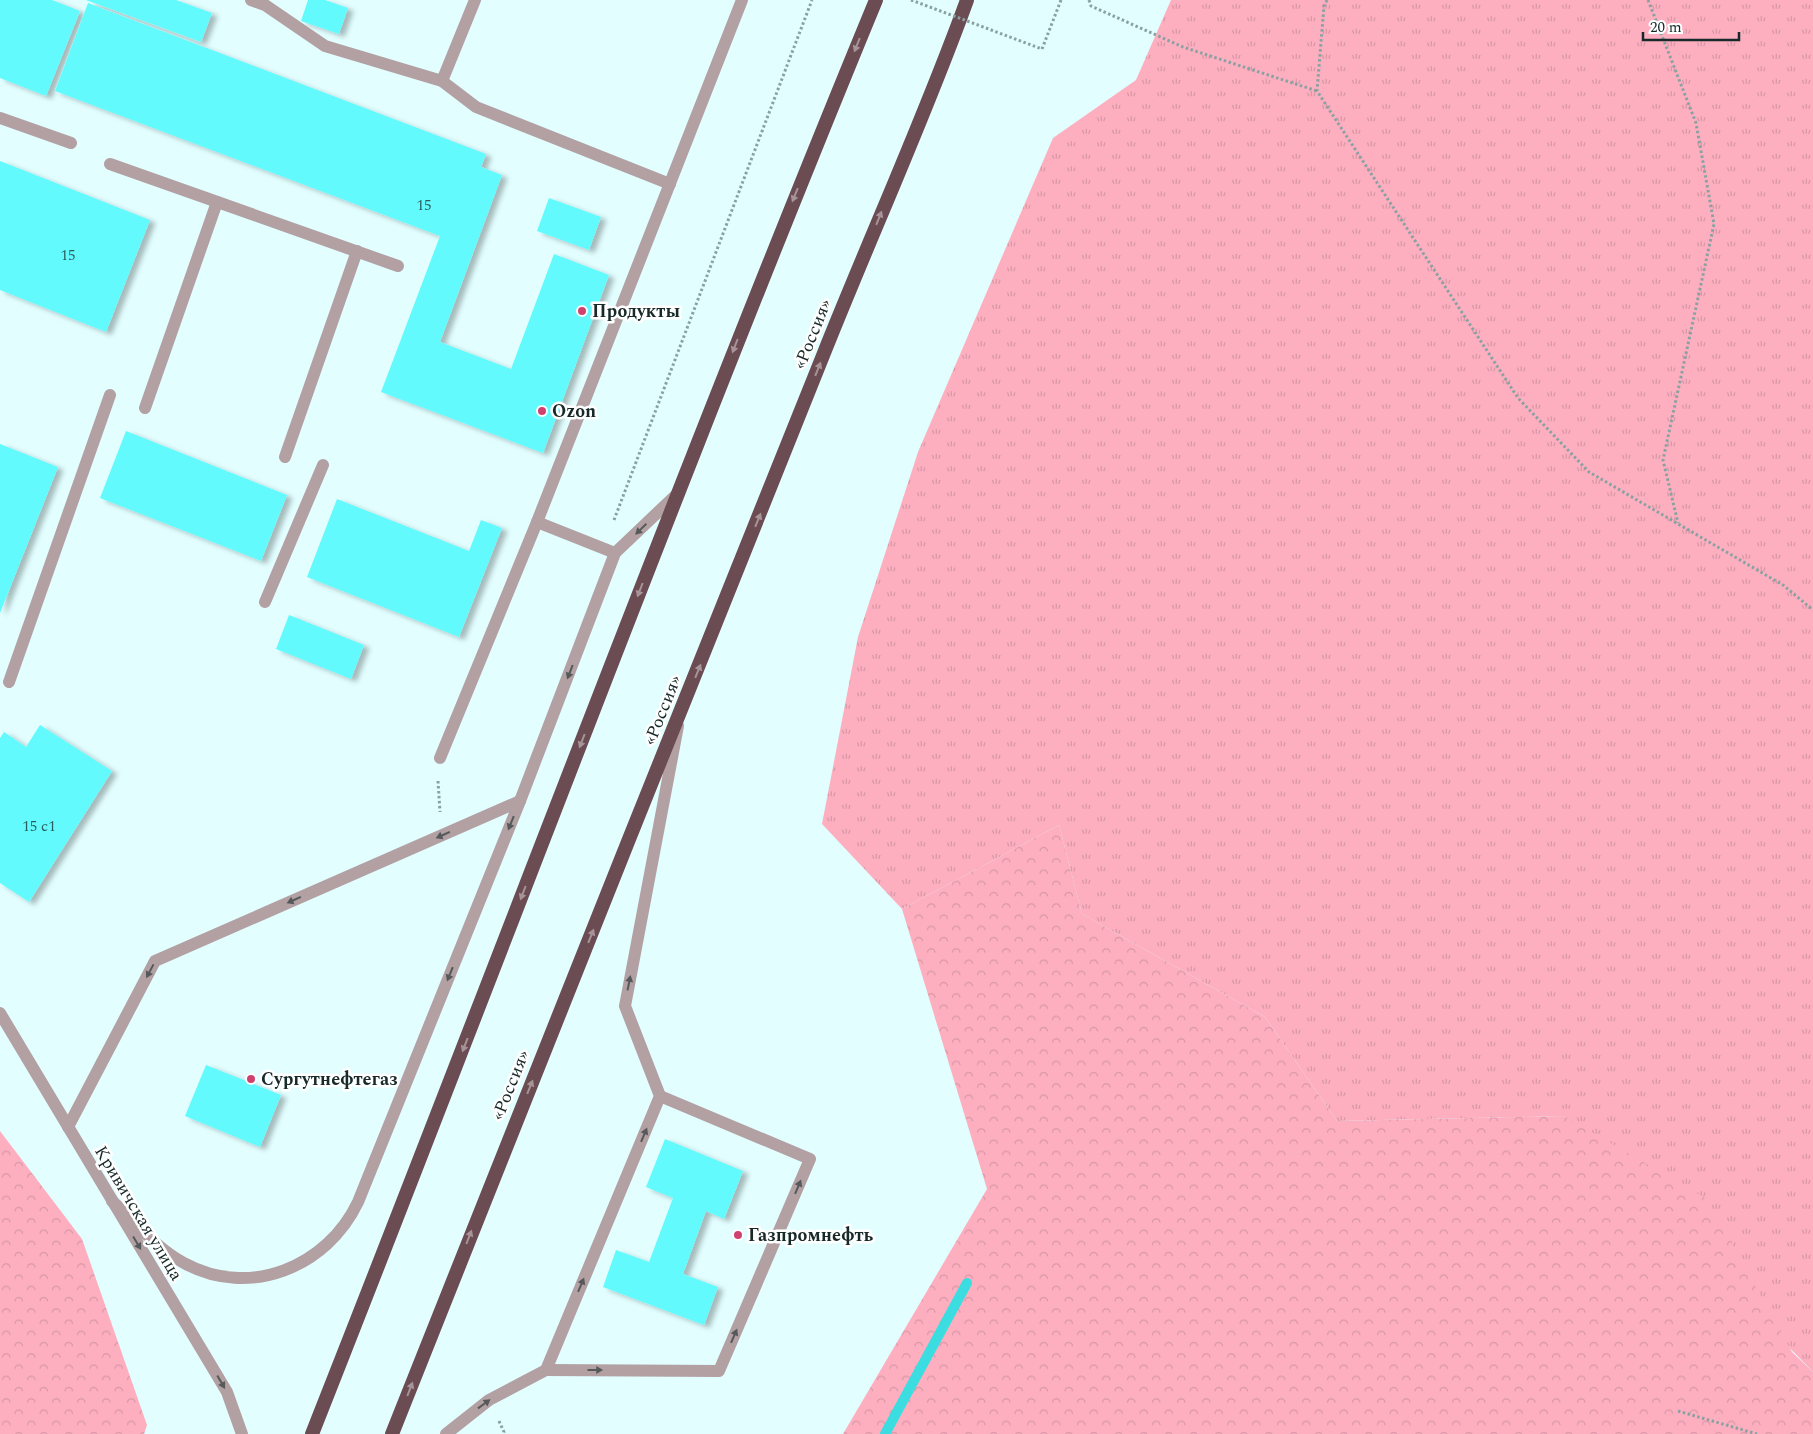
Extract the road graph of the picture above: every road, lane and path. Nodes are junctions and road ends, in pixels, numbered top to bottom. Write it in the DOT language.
graph roads {
  1 [pos="251,0"];
  2 [pos="475,0"];
  3 [pos="742,0"];
  4 [pos="812,0"];
  5 [pos="876,0"];
  6 [pos="911,0"];
  7 [pos="967,0"];
  8 [pos="1061,0"];
  9 [pos="1089,0"];
  10 [pos="1327,0"];
  11 [pos="1648,0"];
  12 [pos="268,3"];
  13 [pos="442,80"];
  14 [pos="1316,90"];
  15 [pos="0,118"];
  16 [pos="71,143"];
  17 [pos="110,164"];
  18 [pos="670,184"];
  19 [pos="217,202"];
  20 [pos="357,251"];
  21 [pos="398,266"];
  22 [pos="110,395"];
  23 [pos="145,408"];
  24 [pos="285,457"];
  25 [pos="323,465"];
  26 [pos="676,495"];
  27 [pos="537,522"];
  28 [pos="1678,524"];
  29 [pos="609,551"];
  30 [pos="265,602"];
  31 [pos="1813,610"];
  32 [pos="9,682"];
  33 [pos="680,716"];
  34 [pos="440,758"];
  35 [pos="520,801"];
  36 [pos="442,835"];
  37 [pos="0,1013"];
  38 [pos="660,1096"];
  39 [pos="68,1127"];
  40 [pos="112,1201"];
  41 [pos="546,1370"];
  42 [pos="1678,1411"];
  43 [pos="242,1434"];
  44 [pos="312,1434"];
  45 [pos="392,1434"];
  46 [pos="446,1434"];
  47 [pos="1757,1434"];
  1 -- 12 [label="street"];
  2 -- 13 [label="street"];
  3 -- 18 [label="street"];
  4 -- 29 [label="path"];
  5 -- 26 [label="highway, one-way"];
  6 -- 8 [label="path, bridge"];
  33 -- 7 [label="highway, «Россия», one-way"];
  9 -- 14 [label="path"];
  10 -- 14 [label="path"];
  11 -- 28 [label="path"];
  12 -- 13 [label="street"];
  13 -- 18 [label="street"];
  14 -- 28 [label="path"];
  15 -- 16 [label="street"];
  17 -- 19 [label="street"];
  18 -- 27 [label="street"];
  19 -- 20 [label="street"];
  19 -- 23 [label="street"];
  20 -- 21 [label="street"];
  20 -- 24 [label="street"];
  22 -- 32 [label="street"];
  25 -- 30 [label="street"];
  26 -- 29 [label="street, one-way"];
  26 -- 44 [label="highway, one-way"];
  27 -- 29 [label="street"];
  27 -- 34 [label="street"];
  28 -- 31 [label="path"];
  29 -- 35 [label="street, one-way"];
  38 -- 33 [label="street, one-way"];
  45 -- 33 [label="highway, «Россия», one-way"];
  34 -- 36 [label="path"];
  35 -- 36 [label="street, one-way"];
  35 -- 40 [label="street, one-way"];
  36 -- 39 [label="street, one-way"];
  37 -- 39 [label="street, Кривичская улица"];
  41 -- 38 [label="street, one-way"];
  41 -- 38 [label="street, one-way"];
  39 -- 40 [label="street, Кривичская улица"];
  40 -- 43 [label="street, Кривичская улица, one-way"];
  46 -- 41 [label="street, one-way"];
  42 -- 47 [label="path"];
}
